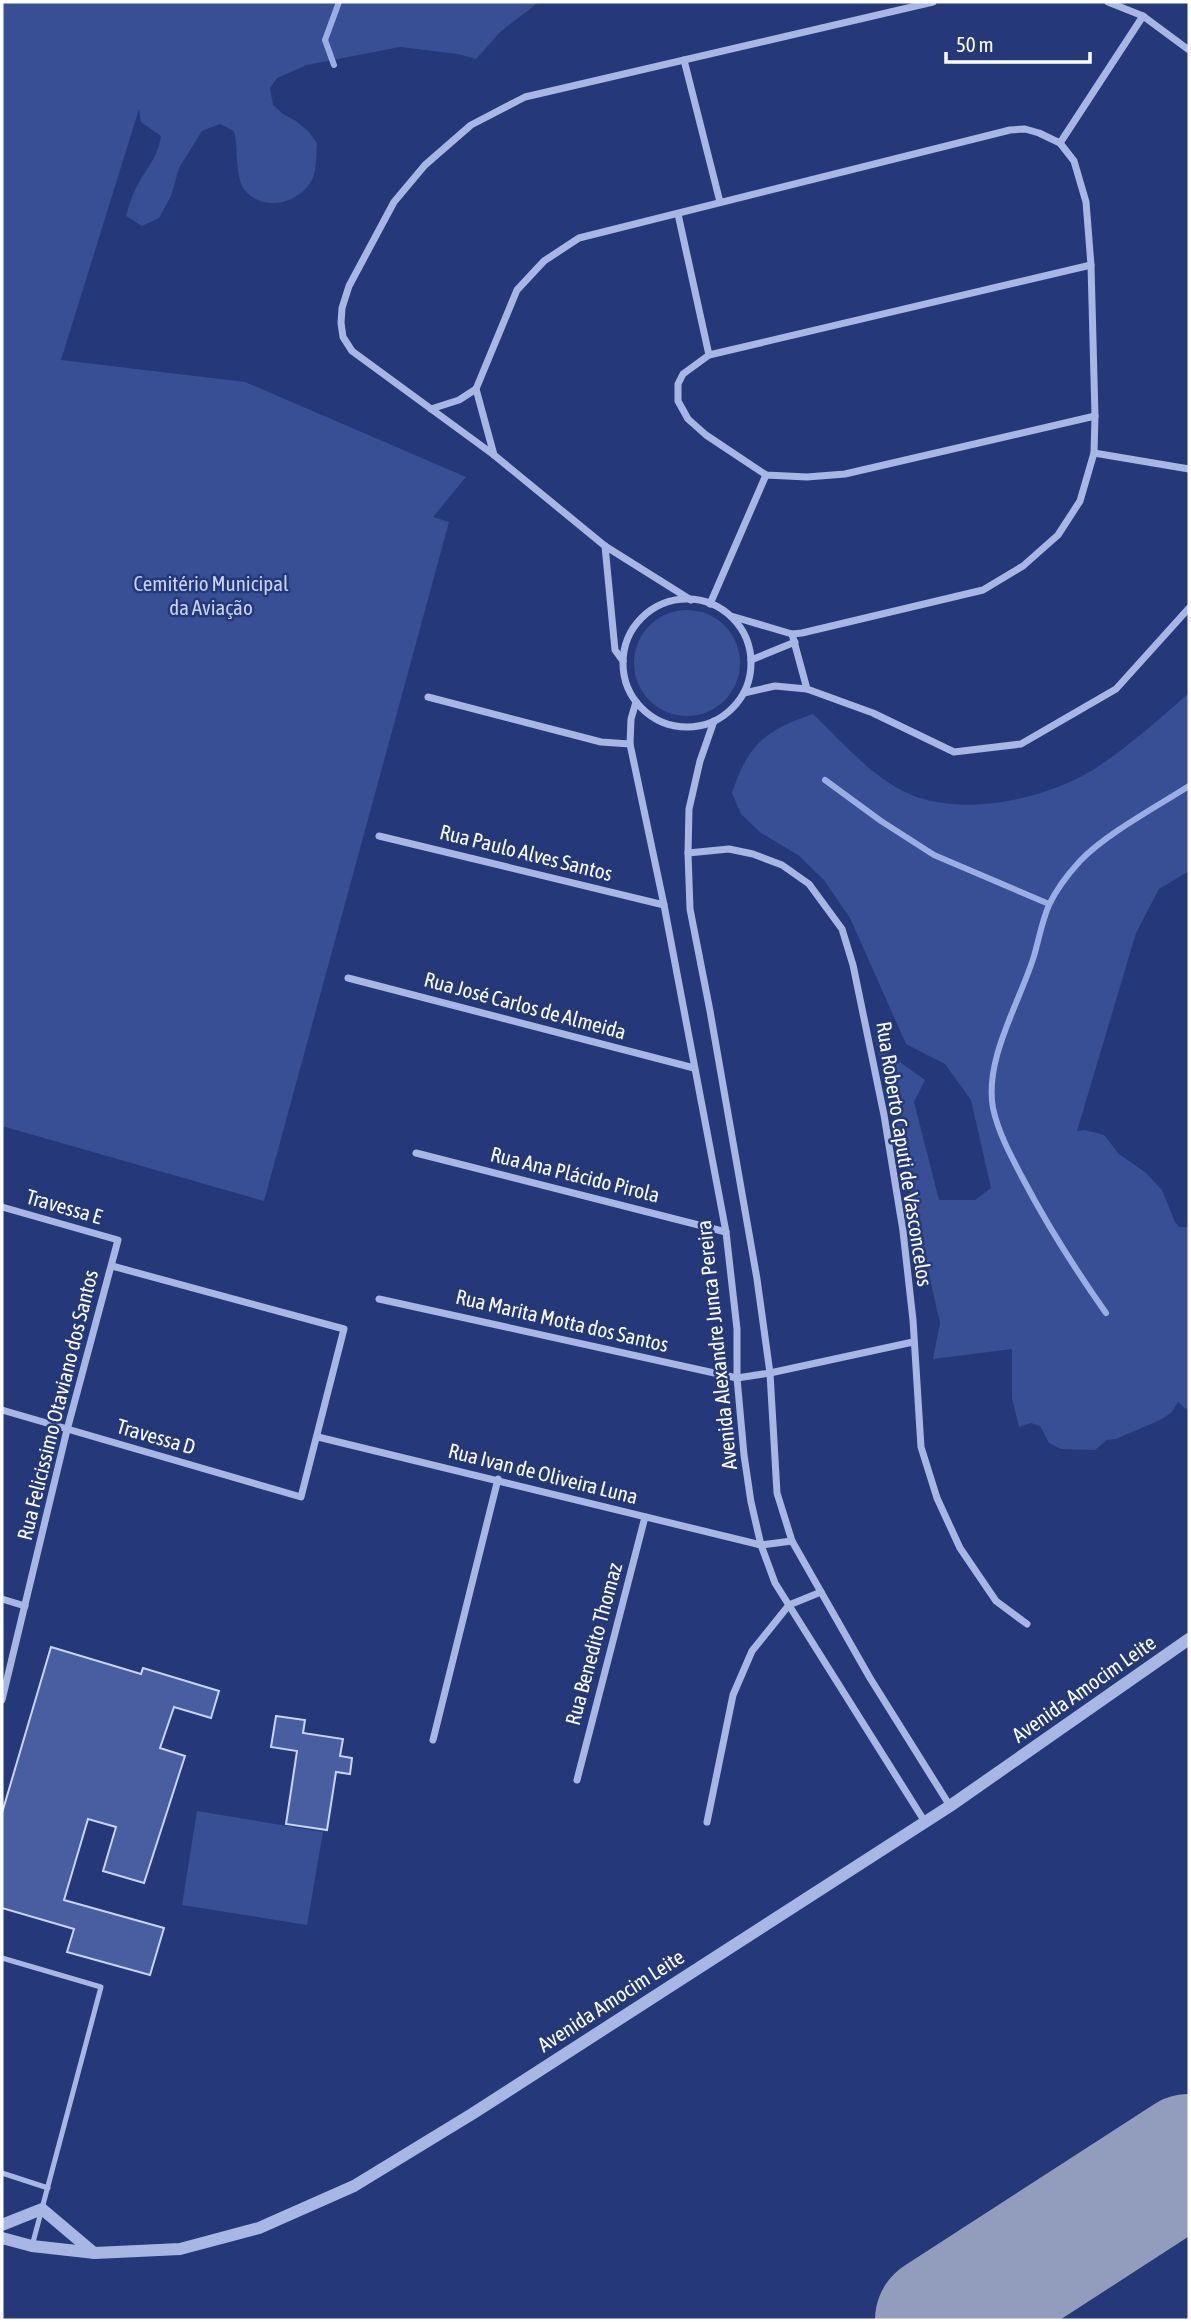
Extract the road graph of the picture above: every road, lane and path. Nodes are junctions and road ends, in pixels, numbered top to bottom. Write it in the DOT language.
graph roads {
  1 [pos="933,2"];
  2 [pos="1108,2"];
  3 [pos="1143,16"];
  4 [pos="1189,50"];
  5 [pos="684,61"];
  6 [pos="1060,144"];
  7 [pos="720,202"];
  8 [pos="678,214"];
  9 [pos="1090,265"];
  10 [pos="709,355"];
  11 [pos="476,389"];
  12 [pos="431,409"];
  13 [pos="1095,416"];
  14 [pos="1094,453"];
  15 [pos="494,455"];
  16 [pos="1189,469"];
  17 [pos="766,475"];
  18 [pos="606,546"];
  19 [pos="691,600"];
  20 [pos="710,604"];
  21 [pos="1189,608"];
  22 [pos="731,616"];
  23 [pos="793,638"];
  24 [pos="751,660"];
  25 [pos="623,661"];
  26 [pos="807,689"];
  27 [pos="744,693"];
  28 [pos="428,696"];
  29 [pos="636,702"];
  30 [pos="714,721"];
  31 [pos="630,744"];
  32 [pos="379,836"];
  33 [pos="688,853"];
  34 [pos="664,905"];
  35 [pos="348,978"];
  36 [pos="694,1068"];
  37 [pos="416,1153"];
  38 [pos="2,1208"];
  39 [pos="726,1232"];
  40 [pos="118,1240"];
  41 [pos="112,1266"];
  42 [pos="379,1299"];
  43 [pos="913,1342"];
  44 [pos="770,1373"];
  45 [pos="737,1378"];
  46 [pos="2,1410"];
  47 [pos="68,1430"];
  48 [pos="318,1437"];
  49 [pos="498,1479"];
  50 [pos="645,1517"];
  51 [pos="792,1541"];
  52 [pos="761,1545"];
  53 [pos="821,1592"];
  54 [pos="2,1599"];
  55 [pos="789,1605"];
  56 [pos="25,1606"];
  57 [pos="1027,1624"];
  58 [pos="1189,1639"];
  59 [pos="2,1700"];
  60 [pos="433,1740"];
  61 [pos="577,1780"];
  62 [pos="950,1806"];
  63 [pos="707,1822"];
  64 [pos="925,1822"];
  65 [pos="2,1958"];
  66 [pos="2,2173"];
  67 [pos="48,2188"];
  68 [pos="42,2209"];
  69 [pos="2,2225"];
  70 [pos="2,2238"];
  71 [pos="32,2246"];
  72 [pos="94,2253"];
  1 -- 5 [label="street"];
  2 -- 3 [label="street"];
  3 -- 4 [label="street"];
  3 -- 6 [label="street"];
  5 -- 7 [label="street"];
  5 -- 12 [label="street"];
  6 -- 7 [label="street"];
  6 -- 9 [label="street"];
  7 -- 8 [label="street"];
  8 -- 10 [label="street"];
  8 -- 11 [label="street"];
  9 -- 10 [label="street"];
  9 -- 13 [label="street"];
  10 -- 17 [label="street"];
  11 -- 12 [label="street"];
  11 -- 15 [label="street"];
  12 -- 15 [label="street"];
  13 -- 14 [label="street"];
  13 -- 17 [label="street"];
  14 -- 16 [label="street"];
  14 -- 23 [label="street"];
  15 -- 18 [label="street"];
  17 -- 20 [label="street"];
  18 -- 19 [label="street"];
  18 -- 25 [label="street"];
  19 -- 20 [label="street"];
  19 -- 25 [label="street"];
  20 -- 22 [label="street"];
  21 -- 26 [label="street"];
  22 -- 23 [label="street"];
  22 -- 24 [label="street"];
  23 -- 24 [label="street"];
  23 -- 26 [label="street"];
  24 -- 27 [label="street"];
  25 -- 29 [label="street"];
  26 -- 27 [label="street"];
  27 -- 30 [label="street"];
  28 -- 31 [label="street"];
  29 -- 30 [label="street"];
  29 -- 31 [label="street, Avenida Alexandre Junca Pereira"];
  30 -- 33 [label="street, Avenida Alexandre Junca Pereira"];
  31 -- 34 [label="street, Avenida Alexandre Junca Pereira"];
  32 -- 34 [label="street, Rua Paulo Alves Santos"];
  33 -- 43 [label="street, Rua Roberto Caputi de Vasconcelos"];
  33 -- 44 [label="street, Avenida Alexandre Junca Pereira"];
  34 -- 36 [label="street, Avenida Alexandre Junca Pereira"];
  35 -- 36 [label="street, Rua José Carlos de Almeida"];
  36 -- 39 [label="street, Avenida Alexandre Junca Pereira"];
  37 -- 39 [label="street, Rua Ana Plácido Pirola"];
  38 -- 40 [label="street, Travessa E"];
  39 -- 45 [label="street, Avenida Alexandre Junca Pereira"];
  40 -- 41 [label="street, Rua Felicissimo Otaviano dos Santos"];
  41 -- 47 [label="street, Rua Felicissimo Otaviano dos Santos"];
  41 -- 48 [label="street"];
  42 -- 45 [label="street, Rua Marita Motta dos Santos"];
  43 -- 44 [label="street"];
  43 -- 57 [label="street, Rua Roberto Caputi de Vasconcelos"];
  44 -- 45 [label="street"];
  44 -- 51 [label="street, Avenida Alexandre Junca Pereira"];
  45 -- 52 [label="street, Avenida Alexandre Junca Pereira"];
  46 -- 47 [label="street, Travessa D"];
  47 -- 48 [label="street, Travessa D"];
  47 -- 56 [label="street, Rua Felicissimo Otaviano dos Santos"];
  48 -- 49 [label="street, Rua Ivan de Oliveira Luna"];
  49 -- 50 [label="street, Rua Ivan de Oliveira Luna"];
  49 -- 60 [label="street"];
  50 -- 52 [label="street, Rua Ivan de Oliveira Luna"];
  50 -- 61 [label="street, Rua Benedito Thomaz"];
  51 -- 52 [label="street"];
  51 -- 53 [label="street, Avenida Alexandre Junca Pereira"];
  52 -- 55 [label="street, Avenida Alexandre Junca Pereira"];
  53 -- 55 [label="street"];
  53 -- 62 [label="street, Avenida Alexandre Junca Pereira"];
  54 -- 56 [label="street"];
  55 -- 63 [label="street"];
  55 -- 64 [label="street, Avenida Alexandre Junca Pereira"];
  56 -- 59 [label="street, Rua Felicissimo Otaviano dos Santos"];
  58 -- 62 [label="street, Avenida Amocim Leite"];
  62 -- 64 [label="street, Avenida Amocim Leite"];
  64 -- 72 [label="street, Avenida Amocim Leite"];
  65 -- 67 [label="lane"];
  66 -- 67 [label="lane"];
  67 -- 68 [label="lane"];
  68 -- 69 [label="street"];
  68 -- 71 [label="lane"];
  68 -- 72 [label="street"];
  70 -- 71 [label="street, Avenida Amocim Leite"];
  71 -- 72 [label="street, Avenida Amocim Leite"];
}
